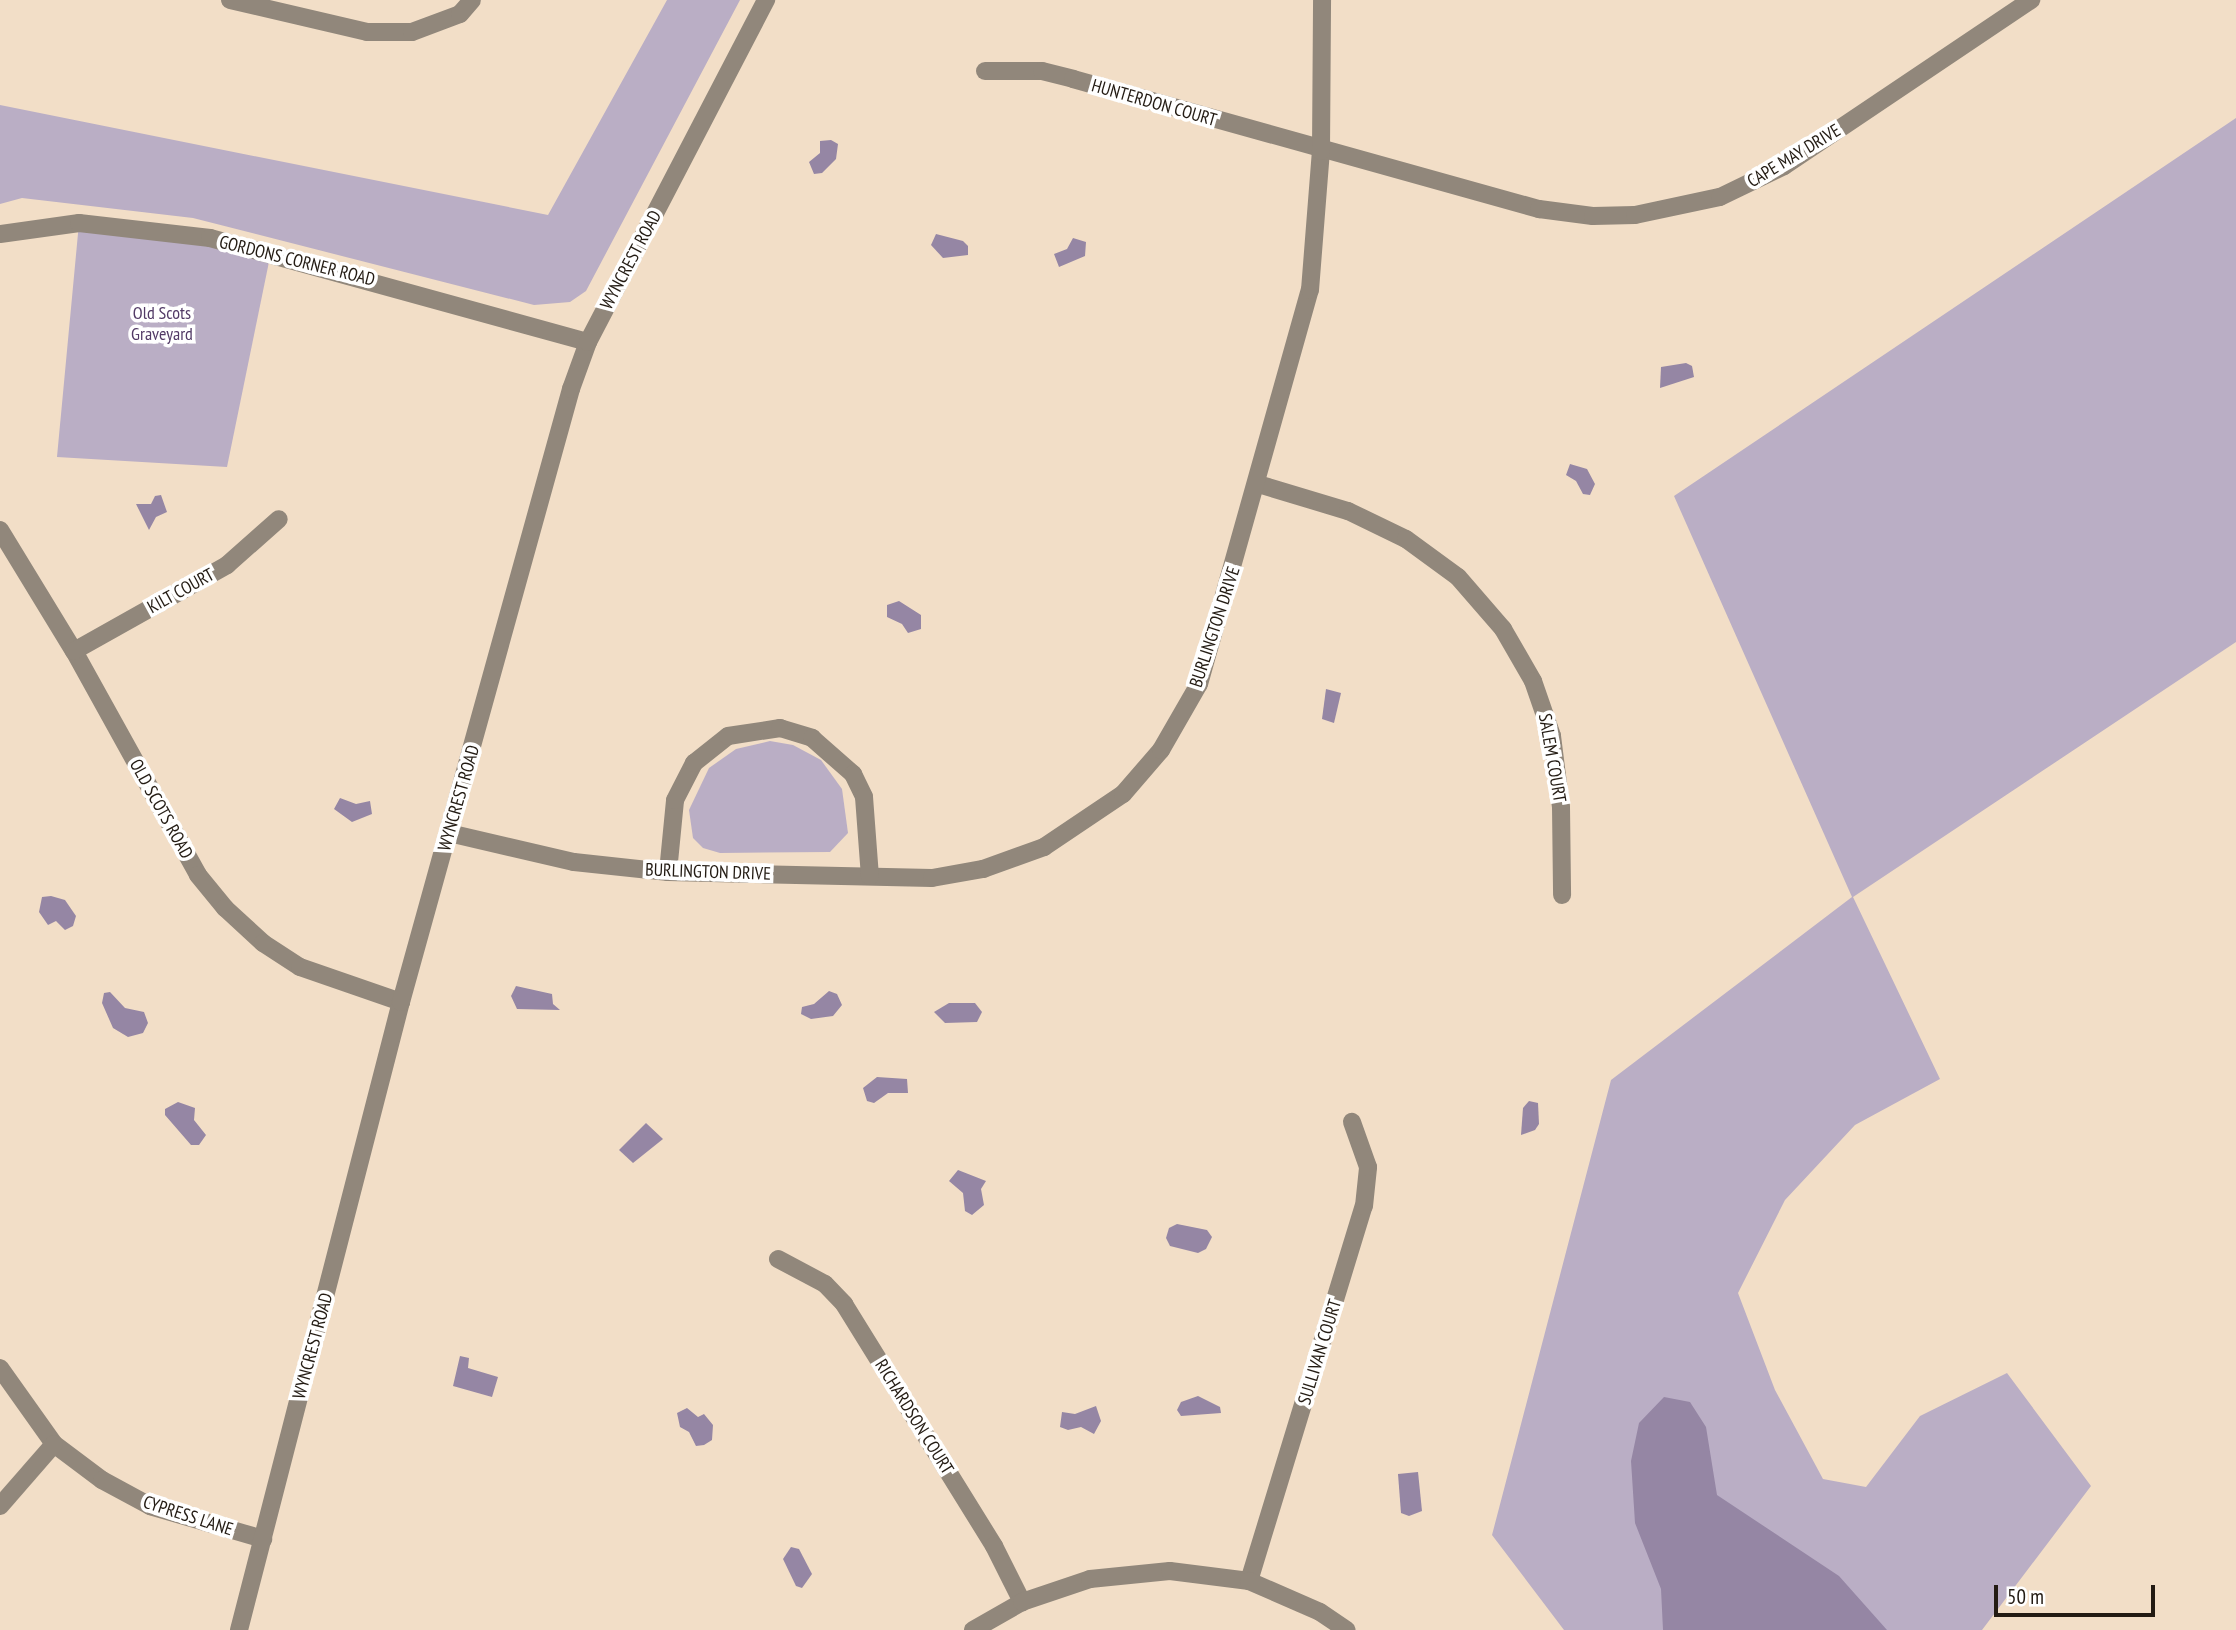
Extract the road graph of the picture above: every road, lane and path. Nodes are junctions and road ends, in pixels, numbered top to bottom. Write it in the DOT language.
graph roads {
  1 [pos="230,0"];
  2 [pos="472,0"];
  3 [pos="766,0"];
  4 [pos="1322,0"];
  5 [pos="2031,0"];
  6 [pos="985,71"];
  7 [pos="1321,150"];
  8 [pos="0,234"];
  9 [pos="588,342"];
  10 [pos="1258,484"];
  11 [pos="279,519"];
  12 [pos="0,530"];
  13 [pos="74,652"];
  14 [pos="449,833"];
  15 [pos="668,872"];
  16 [pos="870,876"];
  17 [pos="1562,895"];
  18 [pos="401,1002"];
  19 [pos="1352,1122"];
  20 [pos="778,1259"];
  21 [pos="0,1368"];
  22 [pos="54,1444"];
  23 [pos="0,1506"];
  24 [pos="264,1539"];
  25 [pos="1249,1581"];
  26 [pos="1023,1602"];
  27 [pos="239,1630"];
  28 [pos="973,1630"];
  29 [pos="1347,1630"];
  1 -- 2 [label="street"];
  3 -- 9 [label="street, WYNCREST ROAD"];
  4 -- 7 [label="street, BURLINGTON DRIVE"];
  5 -- 7 [label="street, CAPE MAY DRIVE"];
  6 -- 7 [label="street, HUNTERDON COURT"];
  7 -- 10 [label="street, BURLINGTON DRIVE"];
  8 -- 9 [label="street, GORDONS CORNER ROAD"];
  9 -- 14 [label="street, WYNCREST ROAD"];
  10 -- 16 [label="street, BURLINGTON DRIVE"];
  10 -- 17 [label="street, SALEM COURT"];
  11 -- 13 [label="street, KILT COURT"];
  12 -- 13 [label="street, OLD SCOTS ROAD"];
  13 -- 18 [label="street, OLD SCOTS ROAD"];
  14 -- 15 [label="street, BURLINGTON DRIVE"];
  14 -- 18 [label="street, WYNCREST ROAD"];
  15 -- 16 [label="street, BURLINGTON DRIVE"];
  15 -- 16 [label="street"];
  18 -- 24 [label="street, WYNCREST ROAD"];
  19 -- 25 [label="street, SULLIVAN COURT"];
  20 -- 26 [label="street, RICHARDSON COURT"];
  21 -- 22 [label="street, CYPRESS LANE"];
  22 -- 23 [label="street"];
  22 -- 24 [label="street, CYPRESS LANE"];
  24 -- 27 [label="street, WYNCREST ROAD"];
  25 -- 26 [label="street"];
  25 -- 29 [label="street"];
  26 -- 28 [label="street"];
}
